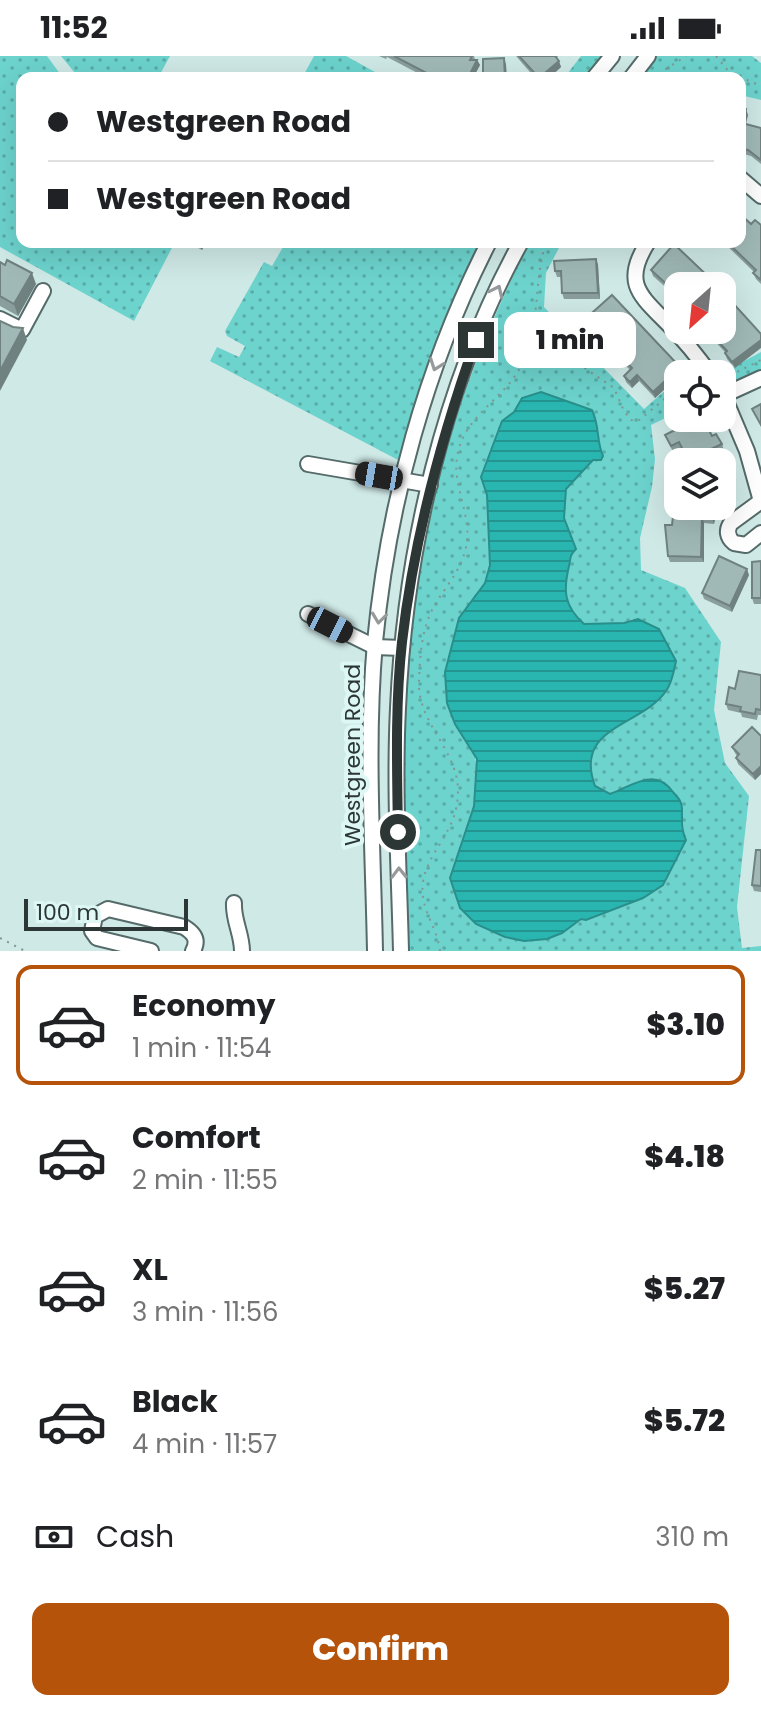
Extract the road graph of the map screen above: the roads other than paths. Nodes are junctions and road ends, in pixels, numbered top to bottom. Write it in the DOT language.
graph roads {
  1 [pos="612,56"];
  2 [pos="648,56"];
  3 [pos="599,72"];
  4 [pos="636,72"];
  5 [pos="486,248"];
  6 [pos="518,248"];
  7 [pos="645,248"];
  8 [pos="43,291"];
  9 [pos="0,319"];
  10 [pos="700,360"];
  11 [pos="761,378"];
  12 [pos="736,389"];
  13 [pos="736,425"];
  14 [pos="308,464"];
  15 [pos="403,480"];
  16 [pos="430,485"];
  17 [pos="761,533"];
  18 [pos="308,614"];
  19 [pos="375,647"];
  20 [pos="402,648"];
  21 [pos="234,903"];
  22 [pos="106,946"];
  23 [pos="151,951"];
  24 [pos="193,951"];
  25 [pos="242,951"];
  26 [pos="375,951"];
  27 [pos="401,951"];
  1 -- 3 [label="street"];
  2 -- 4 [label="street"];
  5 -- 15 [label="street, Westgreen Road, one-way"];
  16 -- 6 [label="street, Westgreen Road, one-way"];
  7 -- 10 [label="street"];
  8 -- 9 [label="street"];
  11 -- 12 [label="street"];
  13 -- 17 [label="street"];
  14 -- 15 [label="street"];
  15 -- 16 [label="street"];
  15 -- 19 [label="street, Westgreen Road, one-way"];
  16 -- 20 [label="street, Westgreen Road"];
  18 -- 19 [label="street"];
  19 -- 20 [label="street"];
  19 -- 26 [label="street, Westgreen Road"];
  27 -- 20 [label="street, Westgreen Road, one-way"];
  21 -- 25 [label="street"];
  22 -- 23 [label="street"];
  22 -- 24 [label="street"];
}
